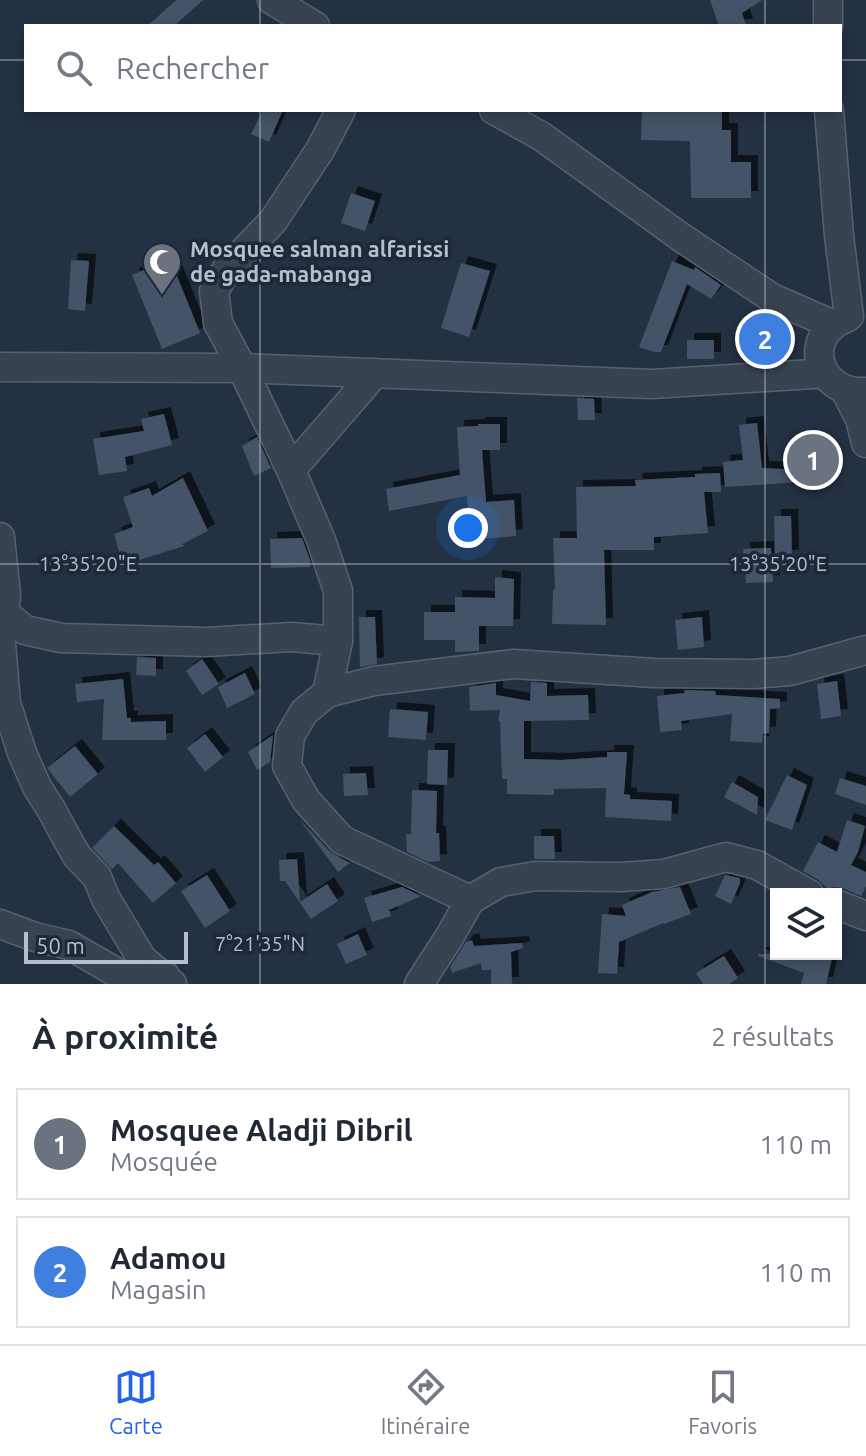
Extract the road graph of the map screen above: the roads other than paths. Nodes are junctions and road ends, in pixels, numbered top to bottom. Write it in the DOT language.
graph roads {
  1 [pos="272,0"];
  2 [pos="828,0"];
  3 [pos="312,24"];
  4 [pos="828,24"];
  5 [pos="340,112"];
  6 [pos="498,112"];
  7 [pos="829,112"];
  8 [pos="849,320"];
  9 [pos="0,367"];
  10 [pos="242,368"];
  11 [pos="822,368"];
  12 [pos="375,373"];
  13 [pos="855,391"];
  14 [pos="866,443"];
  15 [pos="291,470"];
  16 [pos="0,537"];
  17 [pos="4,613"];
  18 [pos="338,641"];
  19 [pos="866,650"];
  20 [pos="327,693"];
  21 [pos="798,888"];
  22 [pos="470,900"];
  23 [pos="842,906"];
  24 [pos="866,916"];
  25 [pos="0,924"];
  26 [pos="168,980"];
  27 [pos="419,984"];
  1 -- 3 [label="street"];
  2 -- 4 [label="street"];
  5 -- 10 [label="street"];
  6 -- 8 [label="street"];
  7 -- 8 [label="street"];
  8 -- 11 [label="street"];
  9 -- 10 [label="street"];
  10 -- 12 [label="street"];
  10 -- 15 [label="street"];
  11 -- 12 [label="street"];
  11 -- 13 [label="street"];
  12 -- 15 [label="street"];
  13 -- 14 [label="street"];
  15 -- 18 [label="street"];
  16 -- 17 [label="street"];
  17 -- 18 [label="street"];
  17 -- 26 [label="street"];
  18 -- 20 [label="street"];
  19 -- 20 [label="street"];
  20 -- 22 [label="street"];
  21 -- 22 [label="street"];
  22 -- 27 [label="street"];
  23 -- 24 [label="street"];
  25 -- 26 [label="street"];
}
